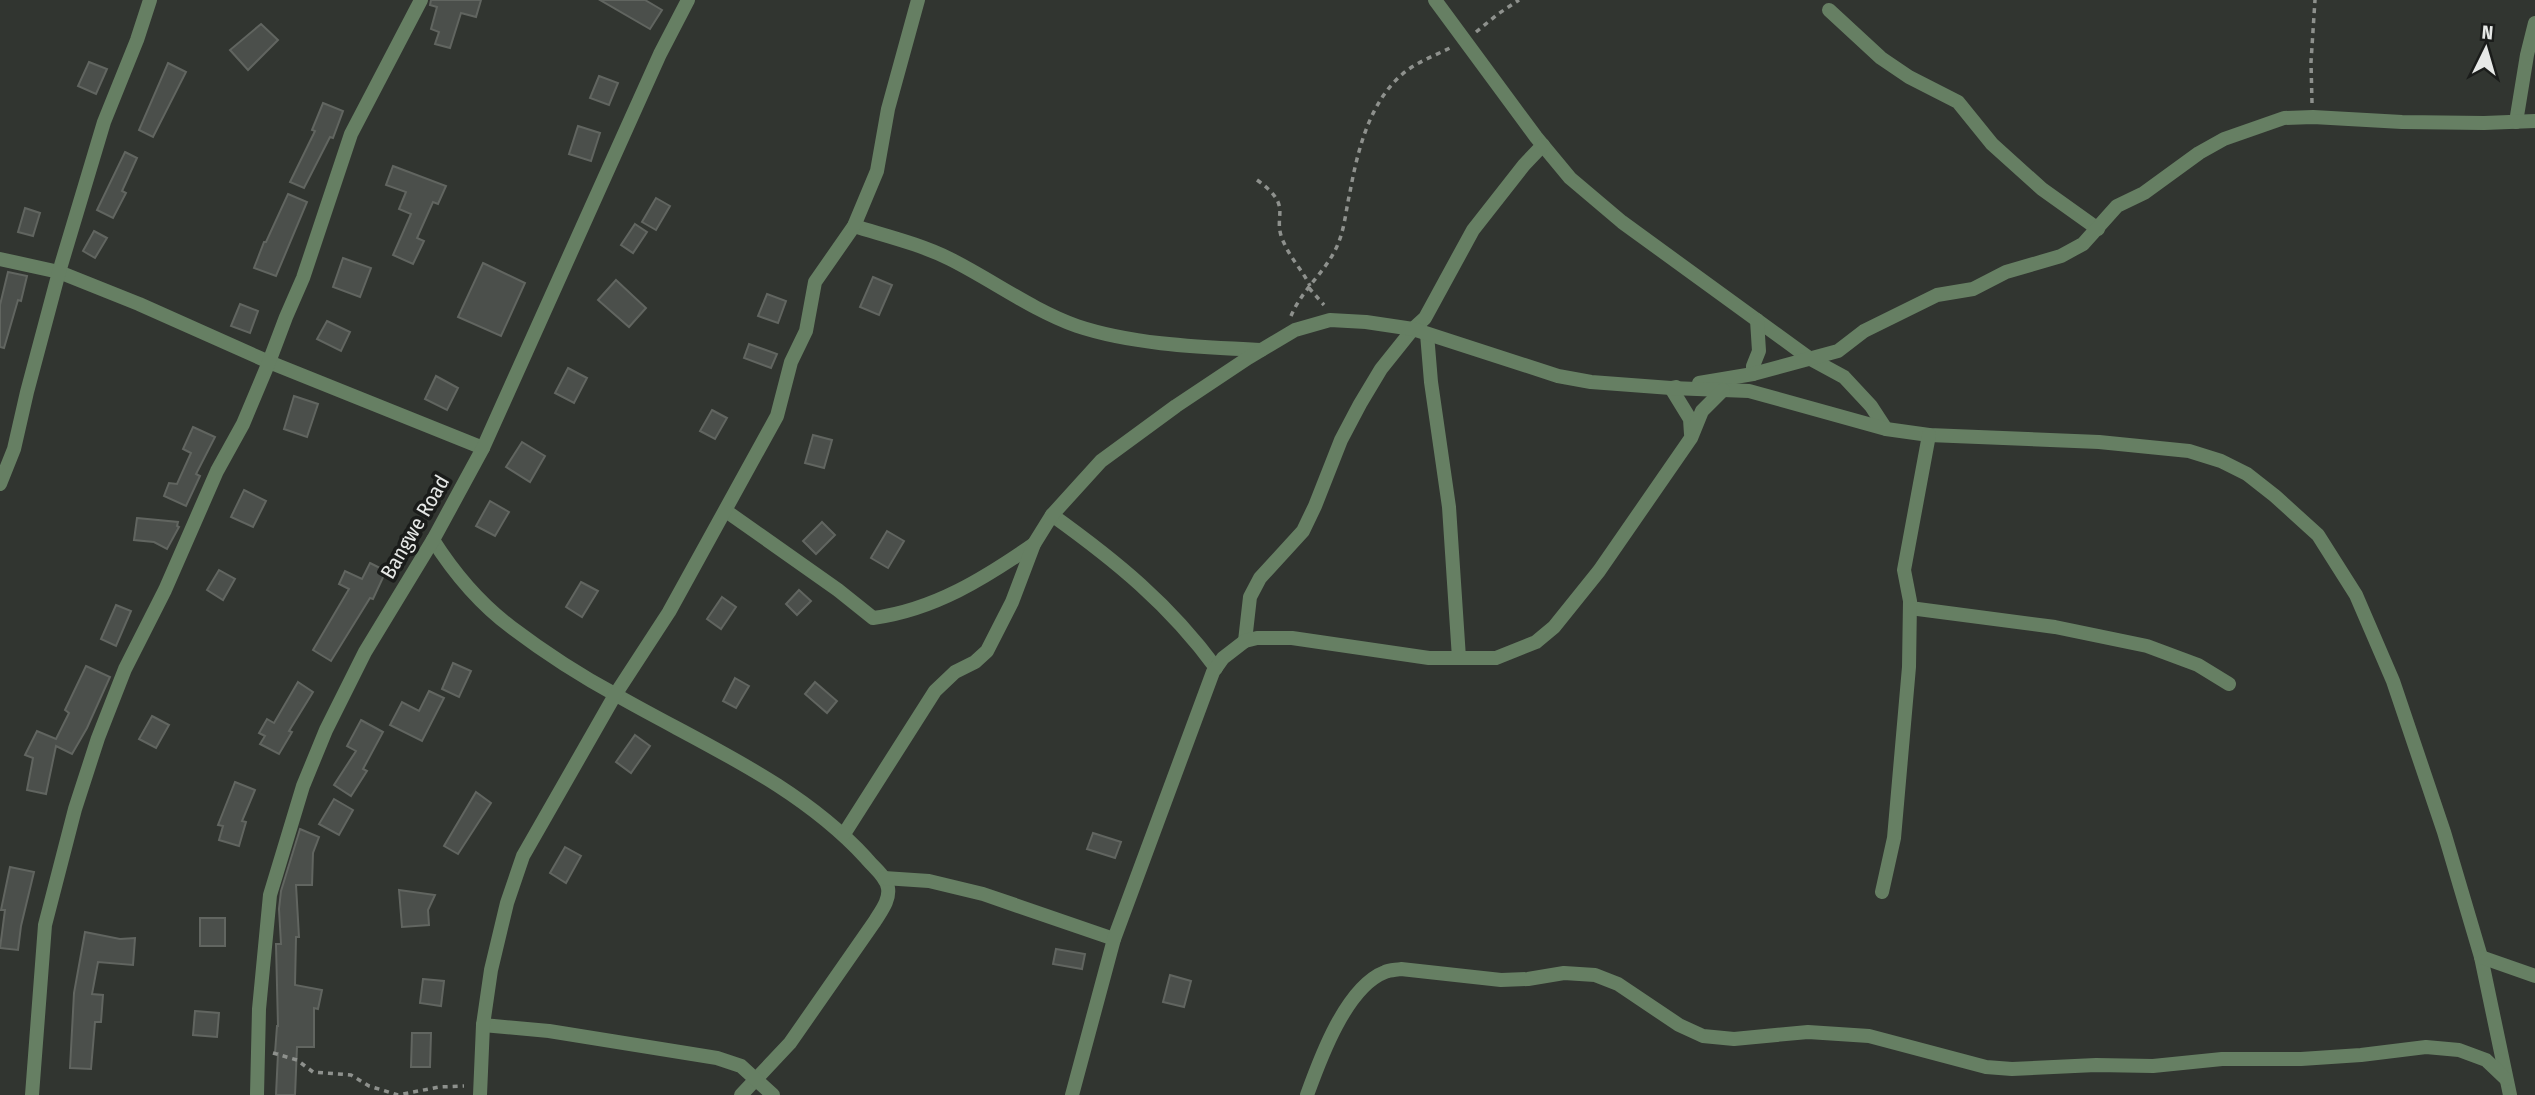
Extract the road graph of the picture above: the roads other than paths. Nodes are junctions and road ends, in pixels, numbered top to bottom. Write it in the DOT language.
graph roads {
  1 [pos="150,0"];
  2 [pos="421,0"];
  3 [pos="688,0"];
  4 [pos="918,0"];
  5 [pos="1435,0"];
  6 [pos="1829,10"];
  7 [pos="2535,23"];
  8 [pos="2535,121"];
  9 [pos="2516,122"];
  10 [pos="1543,145"];
  11 [pos="854,226"];
  12 [pos="2098,229"];
  13 [pos="0,259"];
  14 [pos="59,272"];
  15 [pos="1757,320"];
  16 [pos="1413,330"];
  17 [pos="1427,334"];
  18 [pos="1261,350"];
  19 [pos="1809,358"];
  20 [pos="269,362"];
  21 [pos="1754,374"];
  22 [pos="1671,388"];
  23 [pos="1723,390"];
  24 [pos="1886,429"];
  25 [pos="1929,435"];
  26 [pos="1691,438"];
  27 [pos="483,448"];
  28 [pos="0,484"];
  29 [pos="726,511"];
  30 [pos="1052,515"];
  31 [pos="433,540"];
  32 [pos="1034,544"];
  33 [pos="1910,608"];
  34 [pos="1245,641"];
  35 [pos="1459,658"];
  36 [pos="1216,668"];
  37 [pos="2229,684"];
  38 [pos="615,695"];
  39 [pos="844,834"];
  40 [pos="884,877"];
  41 [pos="1882,892"];
  42 [pos="1114,939"];
  43 [pos="2481,957"];
  44 [pos="2535,976"];
  45 [pos="483,1025"];
  46 [pos="757,1078"];
  47 [pos="2507,1080"];
  48 [pos="480,1090"];
  49 [pos="32,1095"];
  50 [pos="257,1095"];
  51 [pos="741,1095"];
  52 [pos="773,1095"];
  53 [pos="1072,1095"];
  54 [pos="1307,1095"];
  55 [pos="2510,1095"];
  1 -- 14 [label="street"];
  2 -- 20 [label="street"];
  3 -- 27 [label="street, Bangwe Road"];
  4 -- 11 [label="street"];
  5 -- 10 [label="street"];
  6 -- 12 [label="street"];
  7 -- 9 [label="street"];
  8 -- 9 [label="street"];
  9 -- 12 [label="street"];
  10 -- 15 [label="street"];
  10 -- 16 [label="street"];
  11 -- 18 [label="street"];
  11 -- 29 [label="street"];
  12 -- 19 [label="street"];
  13 -- 14 [label="street"];
  14 -- 20 [label="street"];
  14 -- 28 [label="street"];
  15 -- 19 [label="street"];
  15 -- 21 [label="street"];
  16 -- 17 [label="street"];
  16 -- 18 [label="street"];
  16 -- 34 [label="street"];
  17 -- 22 [label="street"];
  17 -- 35 [label="street"];
  18 -- 30 [label="street"];
  19 -- 21 [label="street"];
  19 -- 24 [label="street"];
  20 -- 27 [label="street"];
  20 -- 49 [label="street"];
  21 -- 22 [label="street"];
  22 -- 23 [label="street"];
  22 -- 26 [label="street"];
  23 -- 24 [label="street"];
  23 -- 26 [label="street"];
  24 -- 25 [label="street"];
  25 -- 33 [label="street"];
  25 -- 43 [label="street"];
  26 -- 35 [label="street"];
  27 -- 31 [label="street, Bangwe Road"];
  29 -- 32 [label="street"];
  29 -- 38 [label="street"];
  30 -- 32 [label="street"];
  30 -- 36 [label="street"];
  31 -- 38 [label="street"];
  31 -- 50 [label="street, Bangwe Road"];
  32 -- 39 [label="street"];
  33 -- 37 [label="street"];
  33 -- 41 [label="street"];
  34 -- 35 [label="street"];
  34 -- 36 [label="street"];
  36 -- 42 [label="street"];
  38 -- 39 [label="street"];
  38 -- 45 [label="street"];
  39 -- 40 [label="street"];
  40 -- 42 [label="street"];
  40 -- 46 [label="street"];
  42 -- 53 [label="street"];
  43 -- 44 [label="street"];
  43 -- 47 [label="street"];
  45 -- 46 [label="street"];
  45 -- 48 [label="street"];
  46 -- 51 [label="street"];
  46 -- 52 [label="street"];
  47 -- 54 [label="street"];
  47 -- 55 [label="street"];
}
